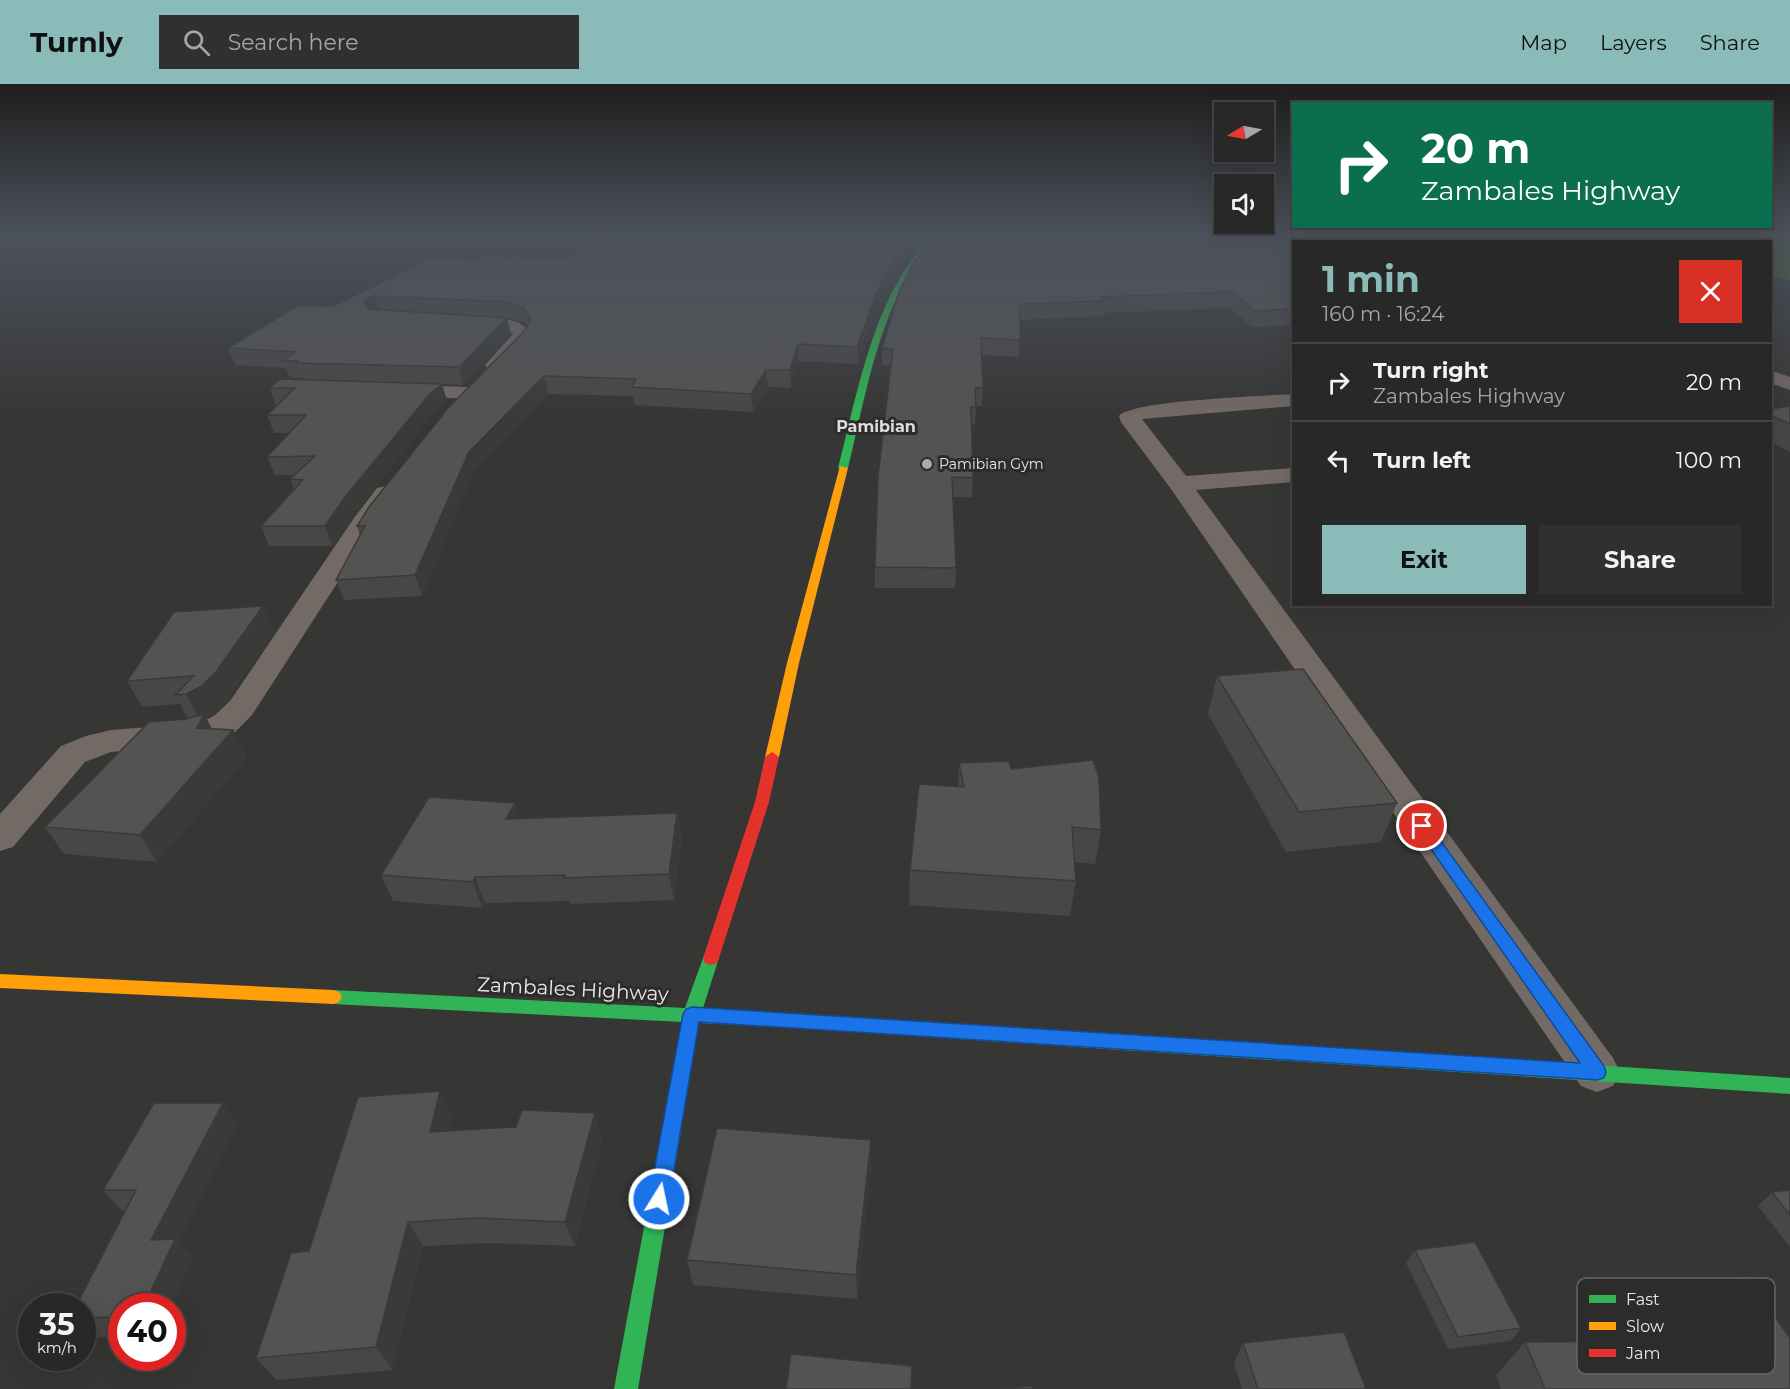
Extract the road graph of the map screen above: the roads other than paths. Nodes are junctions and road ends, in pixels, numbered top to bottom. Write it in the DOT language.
graph roads {
  1 [pos="894,295"];
  2 [pos="436,321"];
  3 [pos="1772,377"];
  4 [pos="1790,384"];
  5 [pos="385,391"];
  6 [pos="468,393"];
  7 [pos="1292,400"];
  8 [pos="444,419"];
  9 [pos="1292,475"];
  10 [pos="400,476"];
  11 [pos="1180,484"];
  12 [pos="0,838"];
  13 [pos="0,981"];
  14 [pos="692,1014"];
  15 [pos="1597,1072"];
  16 [pos="1790,1086"];
  17 [pos="626,1389"];
  1 -- 14 [label="street"];
  2 -- 6 [label="street"];
  3 -- 4 [label="street"];
  5 -- 6 [label="street"];
  6 -- 8 [label="street"];
  7 -- 11 [label="street"];
  9 -- 11 [label="street"];
  10 -- 12 [label="street"];
  11 -- 15 [label="street"];
  13 -- 14 [label="street, Zambales Highway"];
  14 -- 15 [label="street, Zambales Highway"];
  14 -- 17 [label="street"];
  15 -- 16 [label="street, Zambales Highway"];
}
